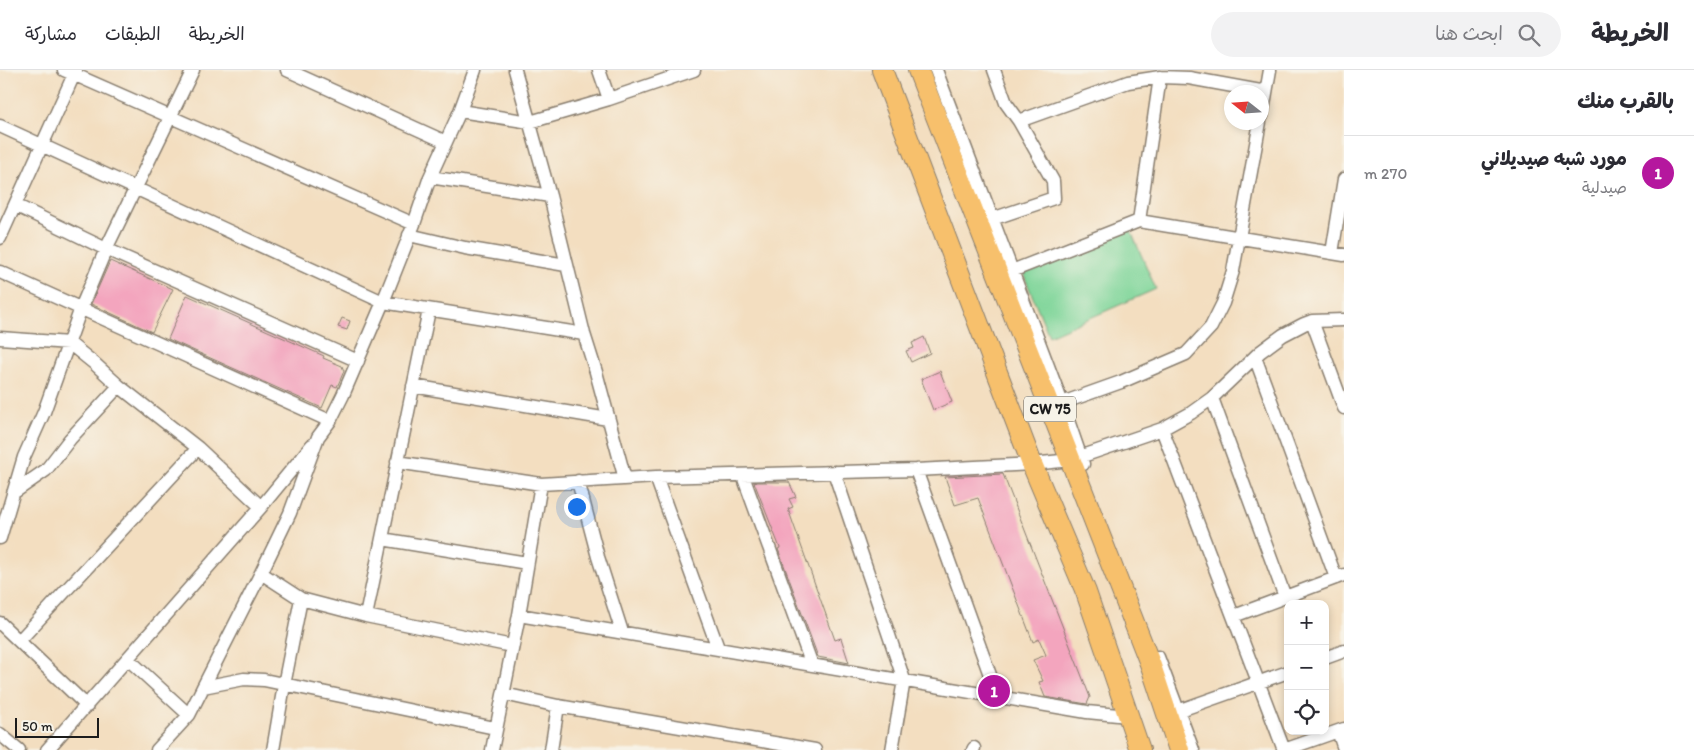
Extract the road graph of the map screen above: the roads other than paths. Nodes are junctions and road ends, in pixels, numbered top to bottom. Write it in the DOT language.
graph roads {
  1 [pos="193,70"];
  2 [pos="286,70"];
  3 [pos="475,70"];
  4 [pos="515,70"];
  5 [pos="599,70"];
  6 [pos="694,70"];
  7 [pos="882,70"];
  8 [pos="918,70"];
  9 [pos="936,70"];
  10 [pos="994,70"];
  11 [pos="1270,70"];
  12 [pos="71,71"];
  13 [pos="672,74"];
  14 [pos="1160,77"];
  15 [pos="1228,85"];
  16 [pos="1267,85"];
  17 [pos="609,99"];
  18 [pos="460,111"];
  19 [pos="170,116"];
  20 [pos="1018,121"];
  21 [pos="530,122"];
  22 [pos="0,126"];
  23 [pos="1259,130"];
  24 [pos="446,142"];
  25 [pos="42,144"];
  26 [pos="430,177"];
  27 [pos="1344,178"];
  28 [pos="136,189"];
  29 [pos="550,196"];
  30 [pos="16,205"];
  31 [pos="992,219"];
  32 [pos="1139,220"];
  33 [pos="412,229"];
  34 [pos="0,238"];
  35 [pos="1240,238"];
  36 [pos="106,249"];
  37 [pos="1338,254"];
  38 [pos="566,265"];
  39 [pos="1012,271"];
  40 [pos="0,272"];
  41 [pos="384,302"];
  42 [pos="81,308"];
  43 [pos="429,310"];
  44 [pos="1344,320"];
  45 [pos="1312,322"];
  46 [pos="584,334"];
  47 [pos="0,338"];
  48 [pos="69,344"];
  49 [pos="1255,357"];
  50 [pos="358,361"];
  51 [pos="119,386"];
  52 [pos="413,386"];
  53 [pos="1212,398"];
  54 [pos="1062,403"];
  55 [pos="1344,408"];
  56 [pos="608,418"];
  57 [pos="330,421"];
  58 [pos="1162,428"];
  59 [pos="318,437"];
  60 [pos="198,448"];
  61 [pos="1075,458"];
  62 [pos="397,462"];
  63 [pos="1032,464"];
  64 [pos="916,470"];
  65 [pos="834,472"];
  66 [pos="743,476"];
  67 [pos="656,477"];
  68 [pos="625,479"];
  69 [pos="578,480"];
  70 [pos="541,484"];
  71 [pos="13,493"];
  72 [pos="262,507"];
  73 [pos="0,538"];
  74 [pos="382,538"];
  75 [pos="527,563"];
  76 [pos="261,573"];
  77 [pos="1340,577"];
  78 [pos="1285,597"];
  79 [pos="302,599"];
  80 [pos="519,615"];
  81 [pos="366,616"];
  82 [pos="1234,616"];
  83 [pos="0,623"];
  84 [pos="622,632"];
  85 [pos="19,641"];
  86 [pos="512,646"];
  87 [pos="718,648"];
  88 [pos="1344,651"];
  89 [pos="1329,657"];
  90 [pos="128,659"];
  91 [pos="812,665"];
  92 [pos="1284,674"];
  93 [pos="904,680"];
  94 [pos="1259,683"];
  95 [pos="284,684"];
  96 [pos="203,687"];
  97 [pos="504,694"];
  98 [pos="998,697"];
  99 [pos="87,706"];
  100 [pos="558,706"];
  101 [pos="1173,712"];
  102 [pos="189,715"];
  103 [pos="1128,716"];
  104 [pos="495,728"];
  105 [pos="1341,730"];
  106 [pos="0,734"];
  107 [pos="1344,749"];
  108 [pos="19,750"];
  109 [pos="47,750"];
  110 [pos="157,750"];
  111 [pos="273,750"];
  112 [pos="492,750"];
  113 [pos="551,750"];
  114 [pos="815,750"];
  115 [pos="892,750"];
  116 [pos="1140,750"];
  117 [pos="1179,750"];
  118 [pos="1193,750"];
  119 [pos="1284,750"];
  1 -- 19 [label="street"];
  2 -- 24 [label="street"];
  3 -- 18 [label="street"];
  4 -- 21 [label="street"];
  5 -- 17 [label="street"];
  6 -- 13 [label="street"];
  7 -- 63 [label="main road, CW 75"];
  8 -- 61 [label="main road, CW 75"];
  9 -- 31 [label="street"];
  10 -- 20 [label="street"];
  11 -- 16 [label="street"];
  12 -- 19 [label="street"];
  12 -- 25 [label="street"];
  13 -- 17 [label="street"];
  14 -- 15 [label="street"];
  14 -- 20 [label="street"];
  14 -- 32 [label="street"];
  17 -- 21 [label="street"];
  18 -- 21 [label="street"];
  18 -- 24 [label="street"];
  19 -- 28 [label="street"];
  19 -- 33 [label="street"];
  20 -- 31 [label="street"];
  21 -- 29 [label="street"];
  22 -- 25 [label="street"];
  23 -- 35 [label="street"];
  24 -- 26 [label="street"];
  25 -- 28 [label="street"];
  25 -- 30 [label="street"];
  26 -- 29 [label="street"];
  26 -- 33 [label="street"];
  27 -- 37 [label="street"];
  28 -- 36 [label="street"];
  28 -- 41 [label="street"];
  29 -- 38 [label="street"];
  30 -- 34 [label="street"];
  30 -- 36 [label="street"];
  31 -- 39 [label="street"];
  32 -- 35 [label="street"];
  32 -- 39 [label="street"];
  33 -- 38 [label="street"];
  33 -- 41 [label="street"];
  35 -- 37 [label="street"];
  35 -- 54 [label="street"];
  36 -- 42 [label="street"];
  36 -- 50 [label="street"];
  38 -- 46 [label="street"];
  39 -- 54 [label="street"];
  40 -- 42 [label="street"];
  41 -- 43 [label="street"];
  41 -- 50 [label="street"];
  42 -- 48 [label="street"];
  42 -- 57 [label="street"];
  43 -- 46 [label="street"];
  43 -- 52 [label="street"];
  44 -- 45 [label="street"];
  45 -- 49 [label="street"];
  45 -- 55 [label="street"];
  46 -- 56 [label="street"];
  47 -- 48 [label="street"];
  48 -- 51 [label="street"];
  48 -- 71 [label="street"];
  49 -- 53 [label="street"];
  49 -- 77 [label="street"];
  50 -- 57 [label="street"];
  51 -- 60 [label="street"];
  51 -- 71 [label="street"];
  52 -- 56 [label="street"];
  52 -- 62 [label="street"];
  53 -- 58 [label="street"];
  53 -- 78 [label="street"];
  54 -- 61 [label="street"];
  56 -- 68 [label="street"];
  57 -- 59 [label="street"];
  58 -- 61 [label="street"];
  58 -- 82 [label="street"];
  59 -- 72 [label="street"];
  59 -- 76 [label="street"];
  60 -- 72 [label="street"];
  60 -- 85 [label="street"];
  61 -- 63 [label="street"];
  61 -- 101 [label="main road, CW 75"];
  62 -- 70 [label="street"];
  62 -- 74 [label="street"];
  63 -- 64 [label="street"];
  63 -- 103 [label="main road"];
  64 -- 65 [label="street"];
  64 -- 98 [label="street"];
  65 -- 66 [label="street"];
  65 -- 93 [label="street"];
  66 -- 67 [label="street"];
  66 -- 91 [label="street"];
  67 -- 68 [label="street"];
  67 -- 87 [label="street"];
  68 -- 69 [label="street"];
  69 -- 70 [label="street"];
  69 -- 84 [label="street"];
  70 -- 75 [label="street"];
  71 -- 73 [label="street"];
  72 -- 90 [label="street"];
  74 -- 75 [label="street"];
  74 -- 81 [label="street"];
  75 -- 80 [label="street"];
  76 -- 79 [label="street"];
  76 -- 96 [label="street"];
  77 -- 78 [label="street"];
  78 -- 82 [label="street"];
  79 -- 81 [label="street"];
  79 -- 95 [label="street"];
  80 -- 84 [label="street"];
  80 -- 86 [label="street"];
  81 -- 86 [label="street"];
  82 -- 94 [label="street"];
  83 -- 85 [label="street"];
  84 -- 87 [label="street"];
  85 -- 99 [label="street"];
  86 -- 97 [label="street"];
  87 -- 91 [label="street"];
  88 -- 89 [label="street"];
  90 -- 99 [label="street"];
  90 -- 102 [label="street"];
  91 -- 93 [label="street"];
  92 -- 94 [label="street"];
  93 -- 98 [label="street"];
  93 -- 115 [label="street"];
  94 -- 101 [label="street"];
  94 -- 119 [label="street"];
  95 -- 96 [label="street"];
  95 -- 104 [label="street"];
  95 -- 111 [label="street"];
  96 -- 102 [label="street"];
  97 -- 100 [label="street"];
  97 -- 104 [label="street"];
  98 -- 103 [label="street"];
  99 -- 109 [label="street"];
  100 -- 113 [label="street"];
  100 -- 114 [label="street"];
  101 -- 117 [label="main road, CW 75"];
  101 -- 118 [label="street"];
  102 -- 110 [label="street"];
  103 -- 116 [label="main road"];
  104 -- 112 [label="street"];
  105 -- 107 [label="street"];
  105 -- 119 [label="street"];
  106 -- 108 [label="street"];
}
